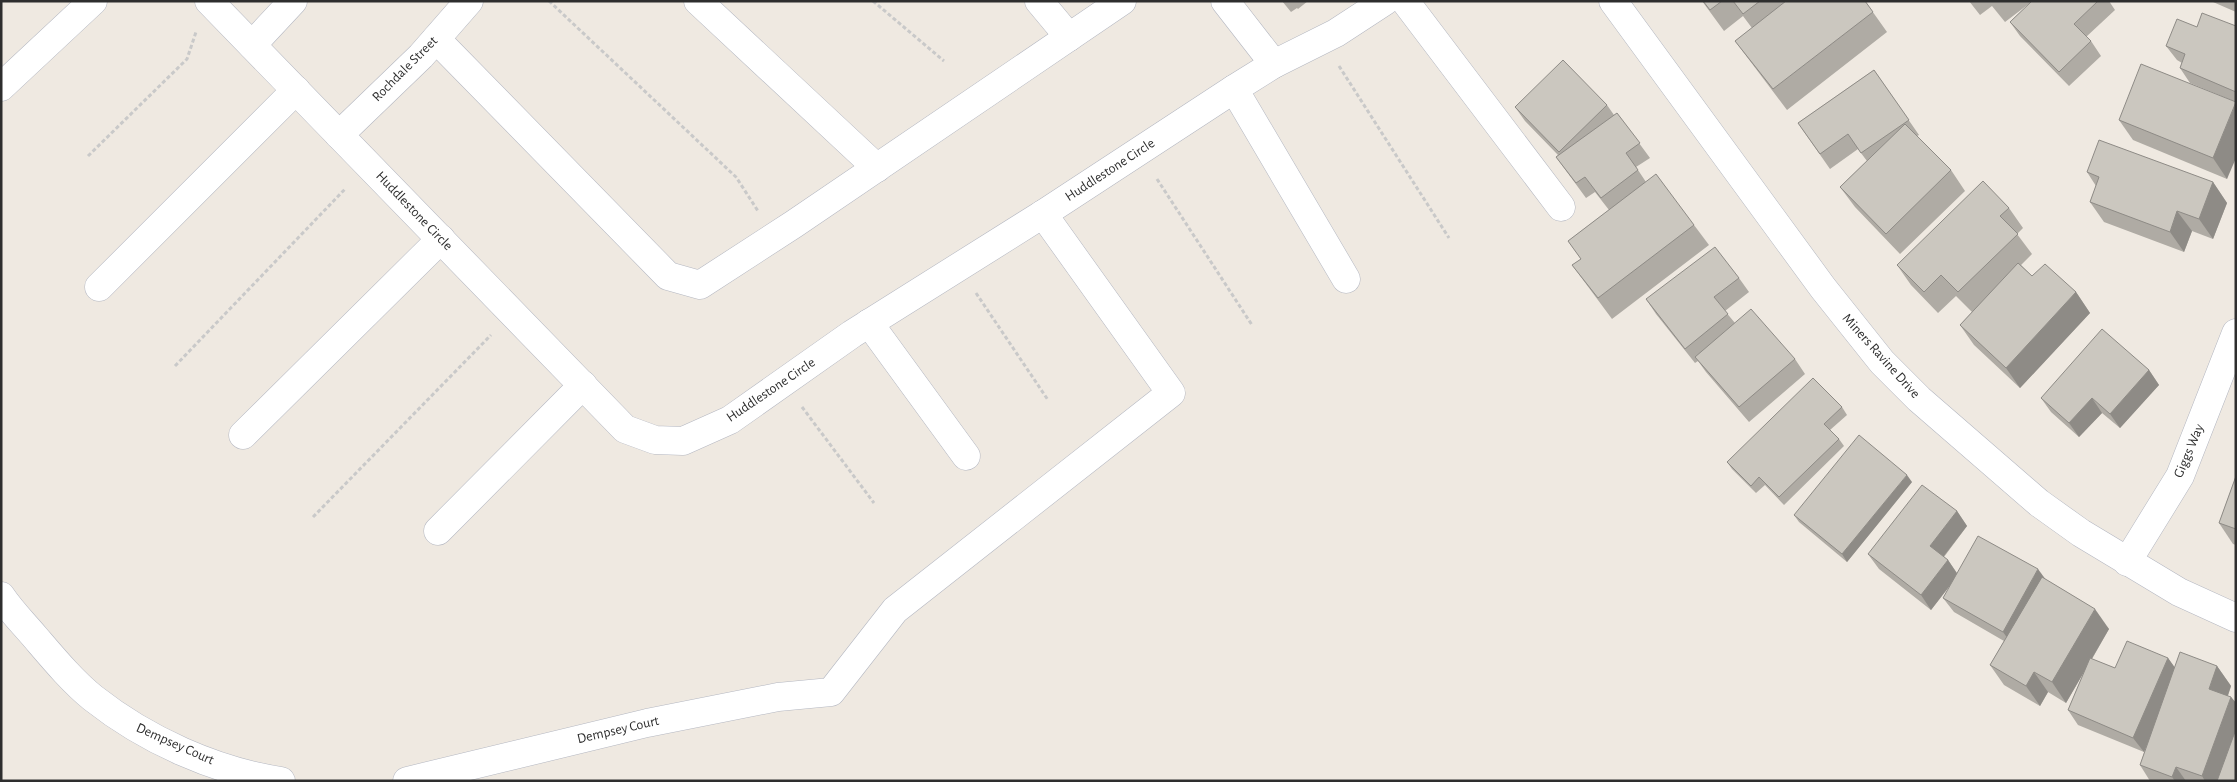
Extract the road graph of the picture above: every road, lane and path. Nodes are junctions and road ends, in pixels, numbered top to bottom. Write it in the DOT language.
graph roads {
  1 [pos="94,1"];
  2 [pos="209,1"];
  3 [pos="293,1"];
  4 [pos="469,1"];
  5 [pos="549,1"];
  6 [pos="698,1"];
  7 [pos="873,1"];
  8 [pos="1039,1"];
  9 [pos="1122,1"];
  10 [pos="1224,1"];
  11 [pos="1386,1"];
  12 [pos="1405,1"];
  13 [pos="1613,1"];
  14 [pos="198,26"];
  15 [pos="1069,37"];
  16 [pos="436,39"];
  17 [pos="1322,40"];
  18 [pos="252,46"];
  19 [pos="944,61"];
  20 [pos="1274,64"];
  21 [pos="1,87"];
  22 [pos="1234,89"];
  23 [pos="296,90"];
  24 [pos="340,135"];
  25 [pos="1139,152"];
  26 [pos="88,156"];
  27 [pos="366,162"];
  28 [pos="877,168"];
  29 [pos="1560,207"];
  30 [pos="1043,214"];
  31 [pos="774,237"];
  32 [pos="1449,238"];
  33 [pos="441,239"];
  34 [pos="958,267"];
  35 [pos="1346,279"];
  36 [pos="99,287"];
  37 [pos="513,313"];
  38 [pos="869,323"];
  39 [pos="1252,325"];
  40 [pos="2236,333"];
  41 [pos="175,366"];
  42 [pos="784,382"];
  43 [pos="583,385"];
  44 [pos="1048,400"];
  45 [pos="243,435"];
  46 [pos="966,456"];
  47 [pos="874,503"];
  48 [pos="313,517"];
  49 [pos="438,530"];
  50 [pos="2127,562"];
  51 [pos="1,596"];
  52 [pos="2236,618"];
  53 [pos="281,781"];
  54 [pos="407,781"];
  1 -- 21 [label="street"];
  2 -- 18 [label="street, Huddlestone Circle"];
  3 -- 18 [label="street"];
  4 -- 16 [label="street, Rochdale Street"];
  5 -- 31 [label="path"];
  6 -- 28 [label="street"];
  7 -- 19 [label="path"];
  8 -- 15 [label="street"];
  9 -- 15 [label="street"];
  10 -- 20 [label="street"];
  11 -- 17 [label="street, Huddlestone Circle"];
  12 -- 29 [label="street"];
  13 -- 50 [label="street, Miners Ravine Drive"];
  14 -- 26 [label="path"];
  15 -- 28 [label="street"];
  16 -- 24 [label="street, Rochdale Street"];
  16 -- 31 [label="street"];
  17 -- 20 [label="street, Huddlestone Circle"];
  17 -- 32 [label="path"];
  18 -- 23 [label="street, Huddlestone Circle"];
  20 -- 22 [label="street, Huddlestone Circle"];
  22 -- 25 [label="street, Huddlestone Circle"];
  22 -- 35 [label="street"];
  23 -- 24 [label="street, Huddlestone Circle"];
  23 -- 36 [label="street"];
  24 -- 27 [label="street, Huddlestone Circle"];
  25 -- 30 [label="street, Huddlestone Circle"];
  25 -- 39 [label="path"];
  27 -- 33 [label="street, Huddlestone Circle"];
  27 -- 41 [label="path"];
  28 -- 31 [label="street"];
  30 -- 34 [label="street, Huddlestone Circle"];
  30 -- 54 [label="street, Dempsey Court"];
  33 -- 37 [label="street, Huddlestone Circle"];
  33 -- 45 [label="street"];
  34 -- 38 [label="street, Huddlestone Circle"];
  34 -- 44 [label="path"];
  37 -- 43 [label="street, Huddlestone Circle"];
  37 -- 48 [label="path"];
  38 -- 42 [label="street, Huddlestone Circle"];
  38 -- 46 [label="street"];
  40 -- 50 [label="street, Giggs Way"];
  42 -- 43 [label="street, Huddlestone Circle"];
  42 -- 47 [label="path"];
  43 -- 49 [label="street"];
  50 -- 52 [label="street, Miners Ravine Drive"];
  51 -- 53 [label="street, Dempsey Court"];
}
